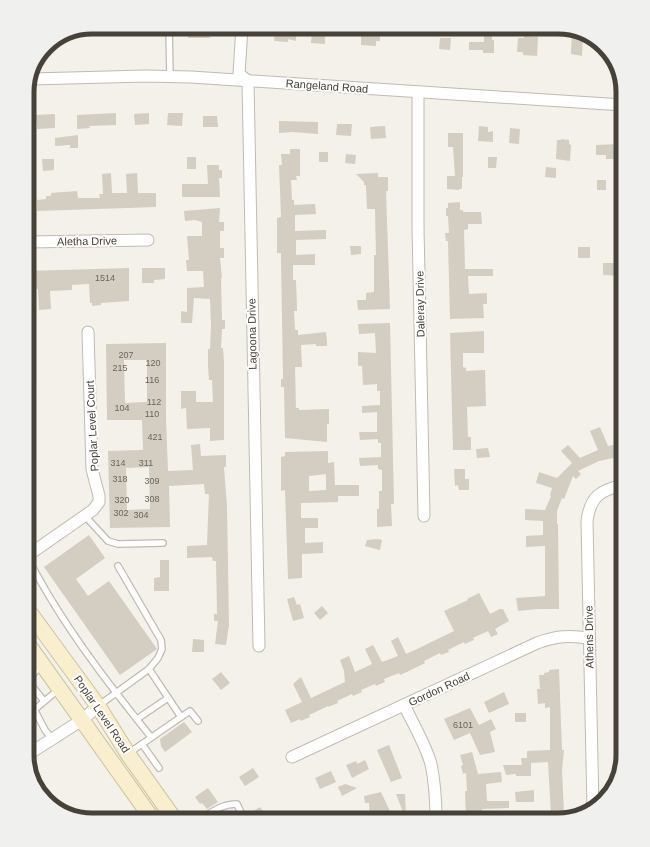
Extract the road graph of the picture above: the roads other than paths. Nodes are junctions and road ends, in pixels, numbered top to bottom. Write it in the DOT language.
graph roads {
  1 [pos="169,34"];
  2 [pos="242,34"];
  3 [pos="170,76"];
  4 [pos="36,79"];
  5 [pos="248,81"];
  6 [pos="418,92"];
  7 [pos="616,105"];
  8 [pos="148,240"];
  9 [pos="34,242"];
  10 [pos="88,332"];
  11 [pos="616,487"];
  12 [pos="85,516"];
  13 [pos="424,516"];
  14 [pos="163,543"];
  15 [pos="34,551"];
  16 [pos="118,566"];
  17 [pos="34,570"];
  18 [pos="34,619"];
  19 [pos="589,638"];
  20 [pos="258,646"];
  21 [pos="34,653"];
  22 [pos="42,664"];
  23 [pos="149,669"];
  24 [pos="34,674"];
  25 [pos="34,688"];
  26 [pos="59,689"];
  27 [pos="116,692"];
  28 [pos="168,698"];
  29 [pos="44,701"];
  30 [pos="404,705"];
  31 [pos="98,706"];
  32 [pos="34,709"];
  33 [pos="181,717"];
  34 [pos="138,719"];
  35 [pos="82,720"];
  36 [pos="198,722"];
  37 [pos="152,737"];
  38 [pos="52,739"];
  39 [pos="142,744"];
  40 [pos="34,749"];
  41 [pos="128,754"];
  42 [pos="292,757"];
  43 [pos="159,768"];
  44 [pos="593,801"];
  45 [pos="147,813"];
  46 [pos="170,813"];
  47 [pos="210,813"];
  48 [pos="241,813"];
  49 [pos="436,813"];
  1 -- 3 [label="lane"];
  2 -- 5 [label="street, Lagoona Drive"];
  3 -- 4 [label="street, Rangeland Road"];
  3 -- 5 [label="street, Rangeland Road"];
  5 -- 6 [label="street, Rangeland Road"];
  5 -- 20 [label="street, Lagoona Drive"];
  6 -- 7 [label="street, Rangeland Road"];
  6 -- 13 [label="street, Daleray Drive"];
  8 -- 9 [label="street, Aletha Drive"];
  10 -- 12 [label="street, Poplar Level Court"];
  11 -- 19 [label="street, Athens Drive"];
  12 -- 14 [label="lane"];
  12 -- 15 [label="street, Poplar Level Court"];
  16 -- 23 [label="lane"];
  17 -- 27 [label="lane"];
  18 -- 31 [label="main road, Poplar Level Road"];
  19 -- 30 [label="street, Gordon Road"];
  19 -- 44 [label="street, Athens Drive"];
  21 -- 22 [label="main road, Poplar Level Road"];
  22 -- 24 [label="lane"];
  22 -- 26 [label="main road, Poplar Level Road"];
  23 -- 27 [label="lane"];
  23 -- 28 [label="lane"];
  25 -- 29 [label="lane"];
  26 -- 29 [label="lane"];
  26 -- 35 [label="main road, Poplar Level Road"];
  27 -- 31 [label="lane"];
  27 -- 34 [label="lane"];
  28 -- 33 [label="lane"];
  28 -- 34 [label="lane"];
  29 -- 32 [label="lane"];
  30 -- 42 [label="street, Gordon Road"];
  30 -- 49 [label="street"];
  31 -- 35 [label="street"];
  31 -- 41 [label="main road, Poplar Level Road"];
  32 -- 38 [label="lane"];
  33 -- 36 [label="lane"];
  33 -- 37 [label="lane"];
  34 -- 37 [label="lane"];
  35 -- 38 [label="street"];
  35 -- 45 [label="main road, Poplar Level Road"];
  37 -- 39 [label="lane"];
  38 -- 40 [label="street"];
  39 -- 41 [label="lane"];
  39 -- 43 [label="lane"];
  41 -- 46 [label="main road, Poplar Level Road"];
  47 -- 48 [label="lane"];
}
